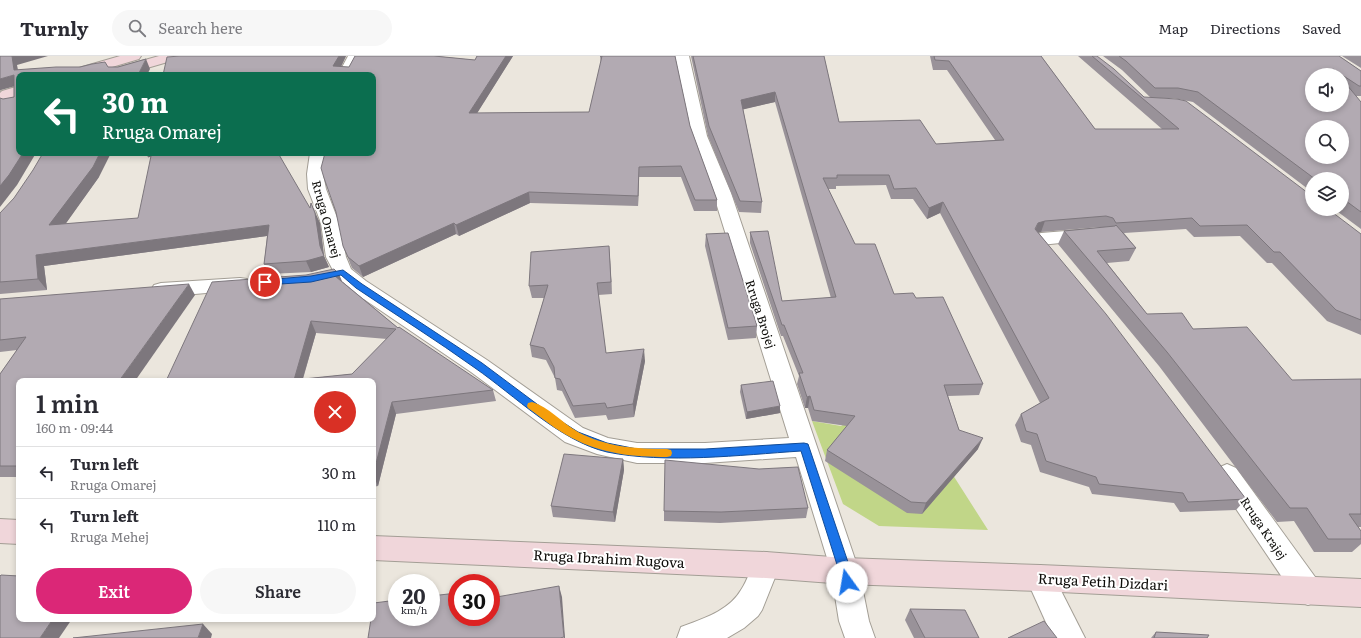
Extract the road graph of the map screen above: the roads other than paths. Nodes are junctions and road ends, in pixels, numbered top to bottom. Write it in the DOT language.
graph roads {
  1 [pos="134,56"];
  2 [pos="173,56"];
  3 [pos="355,56"];
  4 [pos="682,56"];
  5 [pos="80,72"];
  6 [pos="120,72"];
  7 [pos="347,72"];
  8 [pos="318,156"];
  9 [pos="1101,234"];
  10 [pos="1060,262"];
  11 [pos="257,283"];
  12 [pos="140,292"];
  13 [pos="804,447"];
  14 [pos="1215,459"];
  15 [pos="0,531"];
  16 [pos="16,532"];
  17 [pos="376,548"];
  18 [pos="766,565"];
  19 [pos="845,571"];
  20 [pos="1040,578"];
  21 [pos="1308,591"];
  22 [pos="1361,593"];
  23 [pos="692,638"];
  24 [pos="860,638"];
  25 [pos="1070,638"];
  1 -- 5 [label="main road"];
  2 -- 6 [label="main road"];
  3 -- 7 [label="street"];
  4 -- 13 [label="street, Rruga Brojej"];
  8 -- 13 [label="street, Rruga Omarej"];
  9 -- 10 [label="street"];
  11 -- 12 [label="street"];
  13 -- 19 [label="street, Rruga Brojej"];
  14 -- 21 [label="street, Rruga Krajej"];
  15 -- 16 [label="main road"];
  17 -- 18 [label="main road, Rruga Ibrahim Rugova"];
  18 -- 19 [label="main road, Rruga Ibrahim Rugova"];
  18 -- 23 [label="street"];
  19 -- 20 [label="main road, Rruga Fetih Dizdari"];
  19 -- 24 [label="street, Rruga Brojej"];
  20 -- 21 [label="main road, Rruga Fetih Dizdari"];
  20 -- 25 [label="street"];
  21 -- 22 [label="main road, Rruga Fetih Dizdari"];
}
